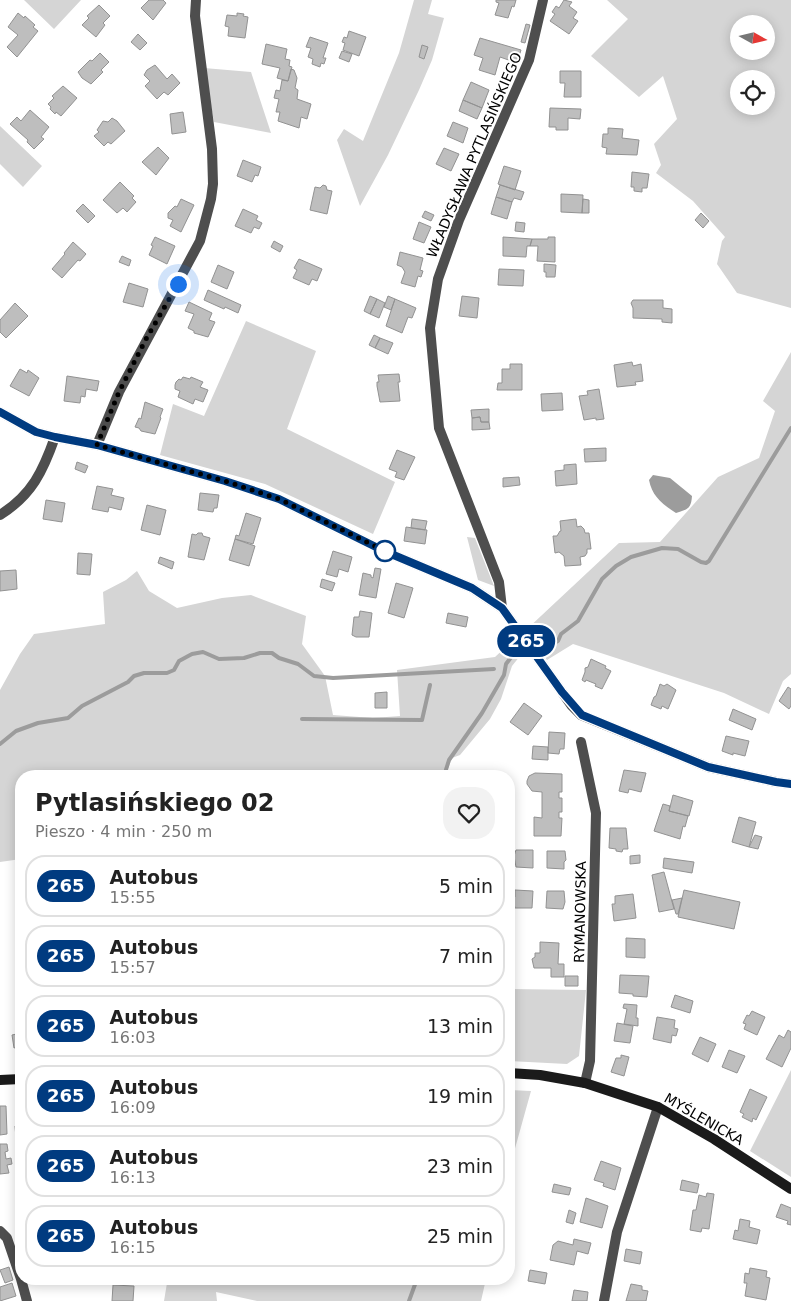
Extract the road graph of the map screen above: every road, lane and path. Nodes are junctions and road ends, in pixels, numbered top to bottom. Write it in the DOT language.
graph roads {
  1 [pos="196,0"];
  2 [pos="543,0"];
  3 [pos="0,412"];
  4 [pos="55,437"];
  5 [pos="97,445"];
  6 [pos="0,515"];
  7 [pos="502,608"];
  8 [pos="581,742"];
  9 [pos="791,784"];
  10 [pos="515,1074"];
  11 [pos="15,1079"];
  12 [pos="0,1080"];
  13 [pos="585,1083"];
  14 [pos="658,1107"];
  15 [pos="791,1189"];
  16 [pos="0,1231"];
  17 [pos="15,1261"];
  18 [pos="23,1285"];
  19 [pos="27,1301"];
  20 [pos="604,1301"];
  1 -- 5 [label="street"];
  2 -- 7 [label="street, WŁADYSŁAWA PYTLASIŃSKIEGO"];
  3 -- 4 [label="street"];
  4 -- 5 [label="street"];
  4 -- 6 [label="street"];
  5 -- 7 [label="street"];
  7 -- 9 [label="street"];
  8 -- 13 [label="street, RYMANOWSKA"];
  10 -- 13 [label="street, MYŚLENICKA"];
  11 -- 12 [label="street"];
  13 -- 14 [label="street, MYŚLENICKA"];
  14 -- 15 [label="street, MYŚLENICKA"];
  14 -- 20 [label="street"];
  16 -- 17 [label="street"];
  18 -- 19 [label="street"];
}
